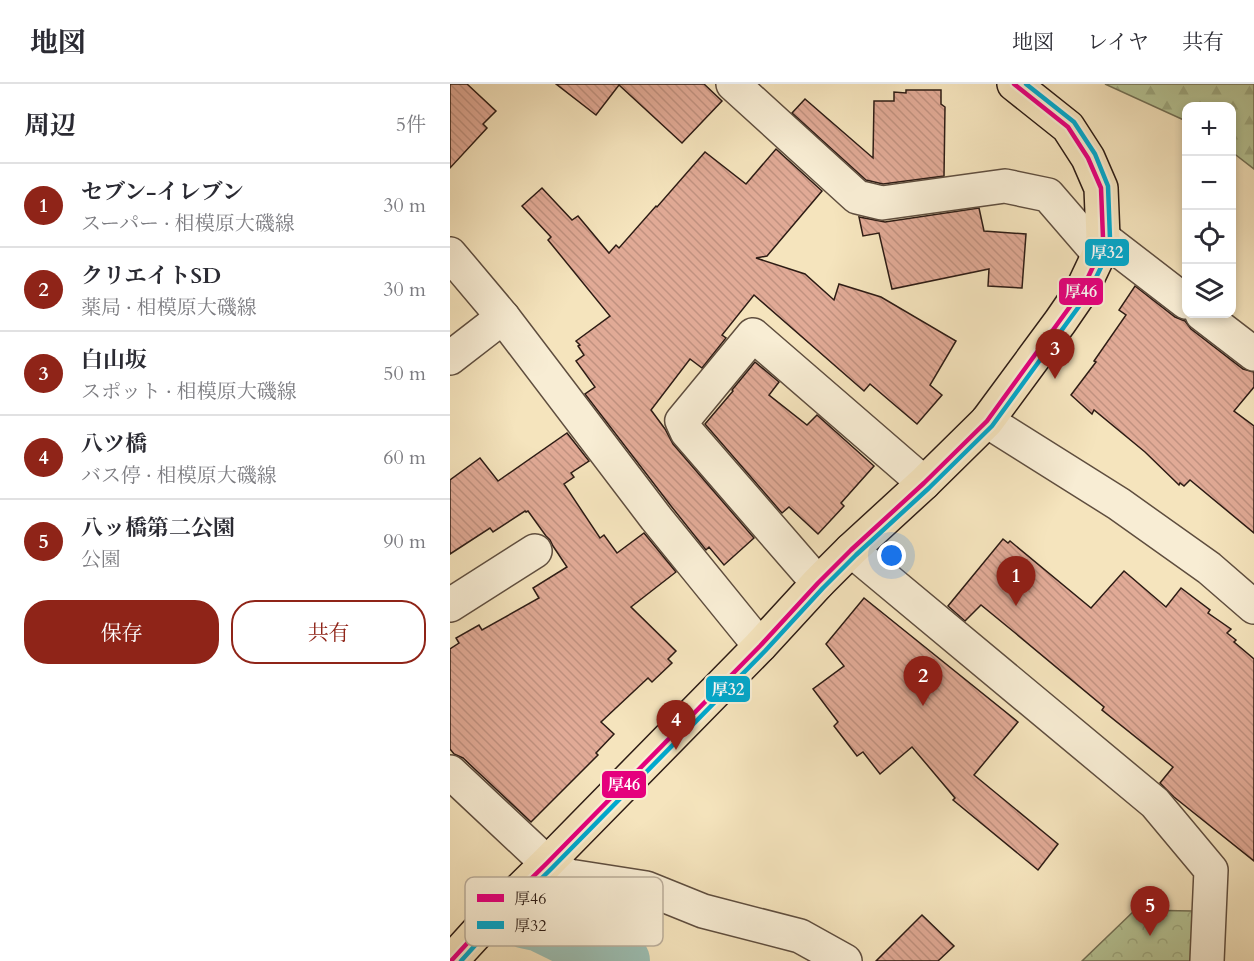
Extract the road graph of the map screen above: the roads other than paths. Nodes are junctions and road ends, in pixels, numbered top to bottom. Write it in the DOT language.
graph roads {
  1 [pos="733,84"];
  2 [pos="1014,84"];
  3 [pos="1101,246"];
  4 [pos="450,254"];
  5 [pos="1182,299"];
  6 [pos="503,317"];
  7 [pos="1207,318"];
  8 [pos="1254,354"];
  9 [pos="450,357"];
  10 [pos="987,421"];
  11 [pos="924,483"];
  12 [pos="851,550"];
  13 [pos="535,551"];
  14 [pos="818,583"];
  15 [pos="450,605"];
  16 [pos="1254,607"];
  17 [pos="760,646"];
  18 [pos="450,772"];
  19 [pos="541,869"];
  20 [pos="533,877"];
  21 [pos="575,877"];
  22 [pos="663,895"];
  23 [pos="465,946"];
  24 [pos="451,961"];
  25 [pos="845,961"];
  26 [pos="1207,961"];
  1 -- 3 [label="street"];
  2 -- 3 [label="main road"];
  3 -- 5 [label="street"];
  3 -- 10 [label="main road"];
  4 -- 6 [label="street"];
  6 -- 9 [label="street"];
  6 -- 17 [label="street"];
  7 -- 8 [label="street"];
  10 -- 11 [label="main road"];
  10 -- 16 [label="street"];
  11 -- 12 [label="main road"];
  11 -- 14 [label="street"];
  12 -- 14 [label="main road"];
  12 -- 26 [label="street"];
  13 -- 15 [label="street"];
  14 -- 17 [label="main road"];
  17 -- 19 [label="main road"];
  18 -- 19 [label="street"];
  19 -- 20 [label="main road"];
  19 -- 21 [label="street"];
  22 -- 25 [label="street"];
  23 -- 24 [label="main road"];
}
